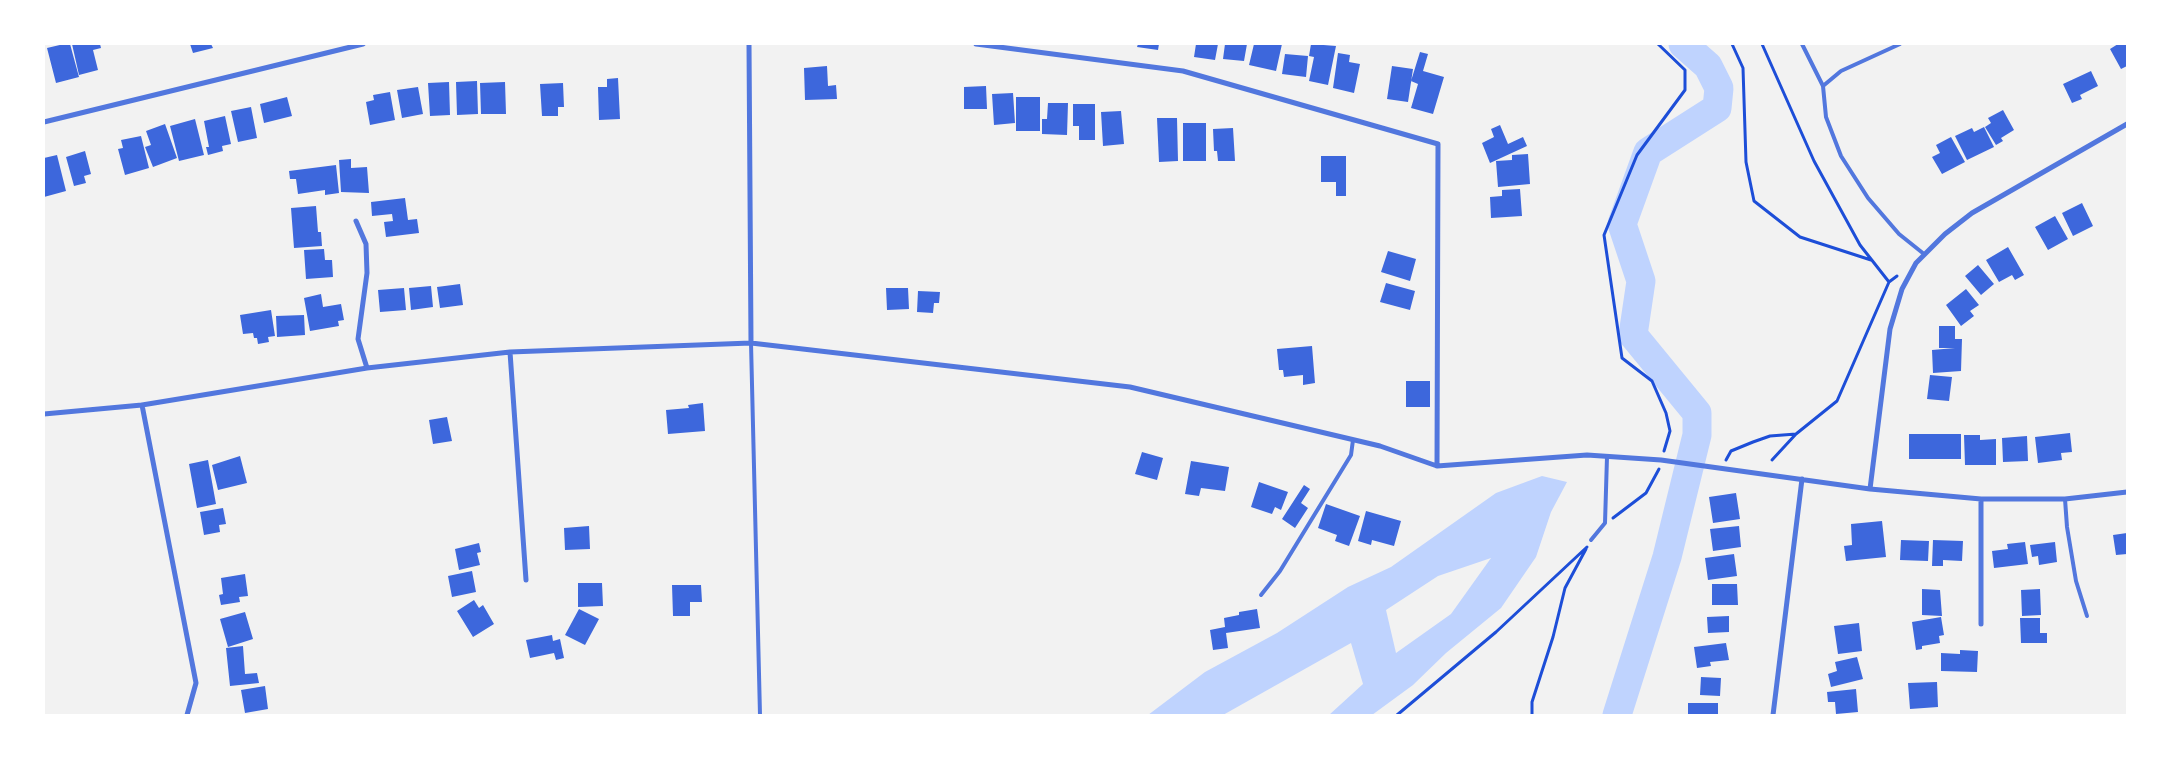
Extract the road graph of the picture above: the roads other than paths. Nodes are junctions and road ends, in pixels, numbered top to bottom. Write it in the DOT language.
graph roads {
  1 [pos="362,44"];
  2 [pos="748,44"];
  3 [pos="976,44"];
  4 [pos="1802,44"];
  5 [pos="1900,44"];
  6 [pos="1822,86"];
  7 [pos="44,122"];
  8 [pos="2127,124"];
  9 [pos="356,221"];
  10 [pos="1924,254"];
  11 [pos="751,343"];
  12 [pos="510,352"];
  13 [pos="367,368"];
  14 [pos="142,405"];
  15 [pos="44,414"];
  16 [pos="1353,440"];
  17 [pos="1607,456"];
  18 [pos="1437,466"];
  19 [pos="1802,479"];
  20 [pos="1870,489"];
  21 [pos="2127,492"];
  22 [pos="1981,499"];
  23 [pos="2065,499"];
  24 [pos="1591,540"];
  25 [pos="526,580"];
  26 [pos="1262,595"];
  27 [pos="2087,616"];
  28 [pos="1981,624"];
  29 [pos="187,715"];
  30 [pos="760,715"];
  31 [pos="1773,715"];
  1 -- 7 [label="street"];
  2 -- 11 [label="street"];
  3 -- 18 [label="street"];
  4 -- 6 [label="lane"];
  5 -- 6 [label="lane"];
  6 -- 10 [label="lane"];
  8 -- 10 [label="street"];
  9 -- 13 [label="street"];
  10 -- 20 [label="street"];
  11 -- 12 [label="street"];
  11 -- 16 [label="street"];
  11 -- 30 [label="lane"];
  12 -- 13 [label="street"];
  12 -- 25 [label="street"];
  13 -- 14 [label="street"];
  14 -- 15 [label="street"];
  14 -- 29 [label="street"];
  16 -- 18 [label="street"];
  16 -- 26 [label="lane"];
  17 -- 18 [label="street"];
  17 -- 19 [label="street"];
  17 -- 24 [label="lane"];
  19 -- 20 [label="street"];
  19 -- 31 [label="street"];
  20 -- 22 [label="street"];
  21 -- 23 [label="street"];
  22 -- 23 [label="street"];
  22 -- 28 [label="street"];
  23 -- 27 [label="lane"];
}
